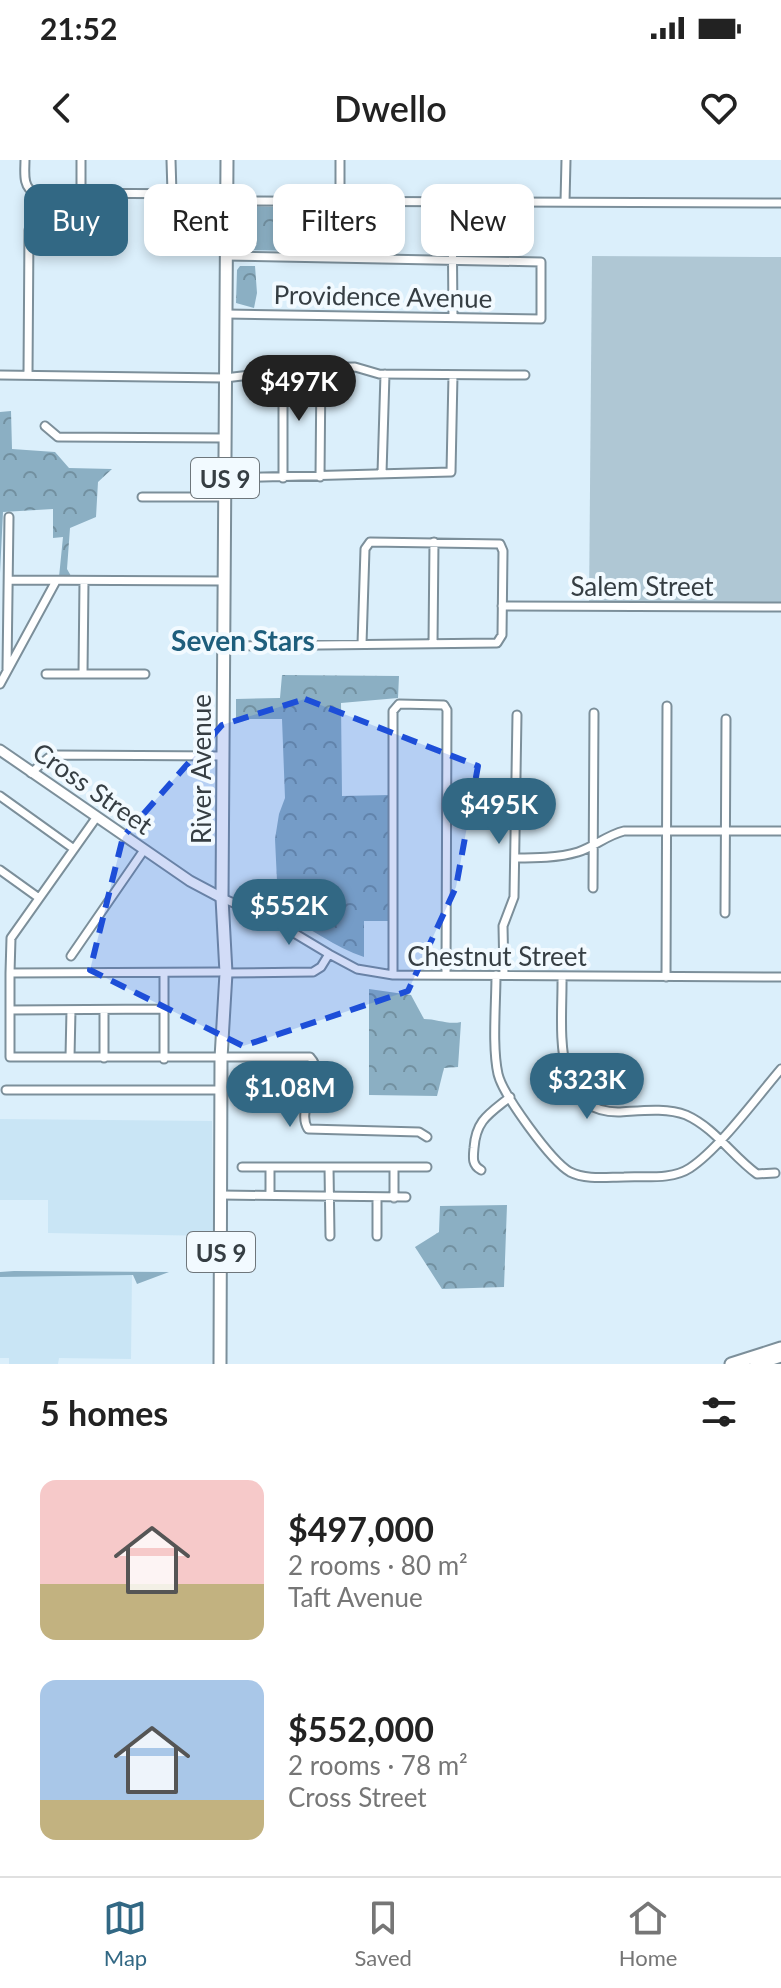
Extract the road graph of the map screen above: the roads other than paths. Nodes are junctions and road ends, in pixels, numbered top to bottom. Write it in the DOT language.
graph roads {
  1 [pos="25,160"];
  2 [pos="81,160"];
  3 [pos="171,160"];
  4 [pos="227,160"];
  5 [pos="340,160"];
  6 [pos="566,160"];
  7 [pos="26,184"];
  8 [pos="81,184"];
  9 [pos="172,184"];
  10 [pos="226,184"];
  11 [pos="340,184"];
  12 [pos="534,202"];
  13 [pos="565,202"];
  14 [pos="781,203"];
  15 [pos="29,256"];
  16 [pos="226,256"];
  17 [pos="453,256"];
  18 [pos="453,259"];
  19 [pos="226,314"];
  20 [pos="453,317"];
  21 [pos="321,367"];
  22 [pos="283,368"];
  23 [pos="385,374"];
  24 [pos="0,375"];
  25 [pos="28,375"];
  26 [pos="453,375"];
  27 [pos="525,375"];
  28 [pos="225,378"];
  29 [pos="45,426"];
  30 [pos="225,438"];
  31 [pos="382,473"];
  32 [pos="320,477"];
  33 [pos="225,478"];
  34 [pos="283,478"];
  35 [pos="142,497"];
  36 [pos="224,497"];
  37 [pos="9,517"];
  38 [pos="434,542"];
  39 [pos="9,580"];
  40 [pos="56,581"];
  41 [pos="84,581"];
  42 [pos="224,581"];
  43 [pos="502,606"];
  44 [pos="781,607"];
  45 [pos="433,643"];
  46 [pos="362,644"];
  47 [pos="223,646"];
  48 [pos="7,669"];
  49 [pos="83,673"];
  50 [pos="46,674"];
  51 [pos="145,674"];
  52 [pos="0,684"];
  53 [pos="667,706"];
  54 [pos="594,713"];
  55 [pos="517,715"];
  56 [pos="726,719"];
  57 [pos="0,750"];
  58 [pos="223,756"];
  59 [pos="31,773"];
  60 [pos="0,796"];
  61 [pos="96,818"];
  62 [pos="667,831"];
  63 [pos="726,831"];
  64 [pos="781,831"];
  65 [pos="593,844"];
  66 [pos="74,849"];
  67 [pos="144,850"];
  68 [pos="515,858"];
  69 [pos="0,870"];
  70 [pos="593,888"];
  71 [pos="39,898"];
  72 [pos="222,898"];
  73 [pos="725,913"];
  74 [pos="0,942"];
  75 [pos="10,947"];
  76 [pos="329,954"];
  77 [pos="71,956"];
  78 [pos="223,972"];
  79 [pos="10,973"];
  80 [pos="164,973"];
  81 [pos="393,975"];
  82 [pos="446,975"];
  83 [pos="500,975"];
  84 [pos="562,976"];
  85 [pos="666,977"];
  86 [pos="781,977"];
  87 [pos="164,1009"];
  88 [pos="10,1010"];
  89 [pos="71,1010"];
  90 [pos="104,1010"];
  91 [pos="70,1057"];
  92 [pos="104,1058"];
  93 [pos="221,1058"];
  94 [pos="164,1059"];
  95 [pos="781,1069"];
  96 [pos="6,1090"];
  97 [pos="221,1090"];
  98 [pos="510,1097"];
  99 [pos="427,1137"];
  100 [pos="720,1140"];
  101 [pos="242,1167"];
  102 [pos="270,1167"];
  103 [pos="329,1167"];
  104 [pos="394,1167"];
  105 [pos="427,1167"];
  106 [pos="481,1170"];
  107 [pos="775,1173"];
  108 [pos="221,1195"];
  109 [pos="270,1195"];
  110 [pos="330,1197"];
  111 [pos="406,1197"];
  112 [pos="377,1198"];
  113 [pos="394,1198"];
  114 [pos="330,1236"];
  115 [pos="377,1236"];
  116 [pos="781,1348"];
  117 [pos="781,1356"];
  118 [pos="220,1364"];
  119 [pos="731,1364"];
  120 [pos="756,1364"];
  1 -- 7 [label="street"];
  2 -- 8 [label="street"];
  3 -- 9 [label="street"];
  4 -- 10 [label="highway, River Avenue / US 9"];
  5 -- 11 [label="street"];
  6 -- 13 [label="street"];
  12 -- 13 [label="street"];
  13 -- 14 [label="street"];
  15 -- 25 [label="street"];
  16 -- 18 [label="street"];
  16 -- 19 [label="highway, River Avenue / US 9"];
  17 -- 18 [label="street"];
  18 -- 20 [label="street"];
  18 -- 20 [label="street, Providence Avenue"];
  19 -- 20 [label="street, Providence Avenue"];
  19 -- 28 [label="highway, River Avenue / US 9"];
  21 -- 22 [label="street"];
  21 -- 23 [label="street"];
  21 -- 32 [label="street"];
  22 -- 28 [label="street"];
  22 -- 34 [label="street"];
  23 -- 26 [label="street"];
  23 -- 31 [label="street"];
  24 -- 25 [label="street"];
  25 -- 28 [label="street"];
  26 -- 27 [label="street"];
  26 -- 31 [label="street"];
  28 -- 30 [label="highway, River Avenue / US 9"];
  29 -- 30 [label="street"];
  30 -- 33 [label="highway, River Avenue / US 9"];
  31 -- 32 [label="street"];
  32 -- 34 [label="street"];
  33 -- 34 [label="street"];
  33 -- 36 [label="highway, River Avenue / US 9"];
  35 -- 36 [label="street"];
  36 -- 42 [label="highway, River Avenue / US 9"];
  37 -- 39 [label="street"];
  38 -- 43 [label="street"];
  38 -- 45 [label="street"];
  38 -- 46 [label="street"];
  39 -- 40 [label="street"];
  39 -- 48 [label="street"];
  40 -- 41 [label="street"];
  40 -- 48 [label="street"];
  41 -- 42 [label="street"];
  41 -- 49 [label="street"];
  42 -- 47 [label="highway, River Avenue / US 9"];
  43 -- 44 [label="street, Salem Street"];
  43 -- 45 [label="street"];
  45 -- 46 [label="street"];
  46 -- 47 [label="street"];
  47 -- 58 [label="highway, River Avenue / US 9"];
  48 -- 52 [label="street"];
  49 -- 50 [label="street"];
  49 -- 51 [label="street"];
  53 -- 62 [label="street"];
  54 -- 65 [label="street"];
  55 -- 68 [label="street"];
  56 -- 63 [label="street"];
  57 -- 59 [label="main road, Cross Street"];
  58 -- 59 [label="street"];
  58 -- 72 [label="highway, River Avenue / US 9"];
  59 -- 61 [label="main road, Cross Street"];
  60 -- 66 [label="street"];
  61 -- 66 [label="street"];
  61 -- 67 [label="main road, Cross Street"];
  62 -- 63 [label="street"];
  62 -- 65 [label="street"];
  62 -- 85 [label="street"];
  63 -- 64 [label="street"];
  63 -- 73 [label="street"];
  65 -- 68 [label="street"];
  65 -- 70 [label="street"];
  66 -- 71 [label="street"];
  67 -- 72 [label="main road, Cross Street"];
  67 -- 77 [label="street"];
  68 -- 83 [label="street"];
  69 -- 71 [label="street"];
  71 -- 75 [label="street"];
  72 -- 76 [label="street, Cross Street"];
  72 -- 78 [label="highway, River Avenue / US 9"];
  74 -- 75 [label="street"];
  75 -- 79 [label="street"];
  76 -- 78 [label="street"];
  76 -- 81 [label="street, Chestnut Street"];
  78 -- 80 [label="street"];
  78 -- 93 [label="highway, River Avenue / US 9"];
  79 -- 80 [label="street"];
  79 -- 88 [label="street"];
  80 -- 87 [label="street"];
  81 -- 82 [label="street, Chestnut Street"];
  81 -- 82 [label="street"];
  82 -- 83 [label="street, Chestnut Street"];
  83 -- 84 [label="street, Chestnut Street"];
  83 -- 98 [label="street"];
  84 -- 85 [label="street, Chestnut Street"];
  84 -- 100 [label="street"];
  85 -- 86 [label="street, Chestnut Street"];
  87 -- 90 [label="street"];
  87 -- 94 [label="street"];
  88 -- 89 [label="street"];
  88 -- 91 [label="street"];
  89 -- 90 [label="street"];
  89 -- 91 [label="street"];
  90 -- 92 [label="street"];
  91 -- 92 [label="street"];
  92 -- 94 [label="street"];
  93 -- 94 [label="street"];
  93 -- 97 [label="highway, River Avenue / US 9"];
  93 -- 99 [label="street"];
  95 -- 100 [label="street"];
  96 -- 97 [label="street"];
  97 -- 108 [label="highway, River Avenue / US 9"];
  98 -- 100 [label="street"];
  98 -- 106 [label="street"];
  100 -- 107 [label="street"];
  101 -- 102 [label="street"];
  102 -- 103 [label="street"];
  102 -- 109 [label="street"];
  103 -- 104 [label="street"];
  103 -- 110 [label="street"];
  104 -- 105 [label="street"];
  104 -- 113 [label="street"];
  108 -- 109 [label="street"];
  108 -- 118 [label="highway, River Avenue / US 9"];
  109 -- 110 [label="street"];
  110 -- 112 [label="street"];
  110 -- 114 [label="street"];
  111 -- 113 [label="street"];
  112 -- 113 [label="street"];
  112 -- 115 [label="street"];
  116 -- 119 [label="highway"];
  117 -- 120 [label="highway"];
}
